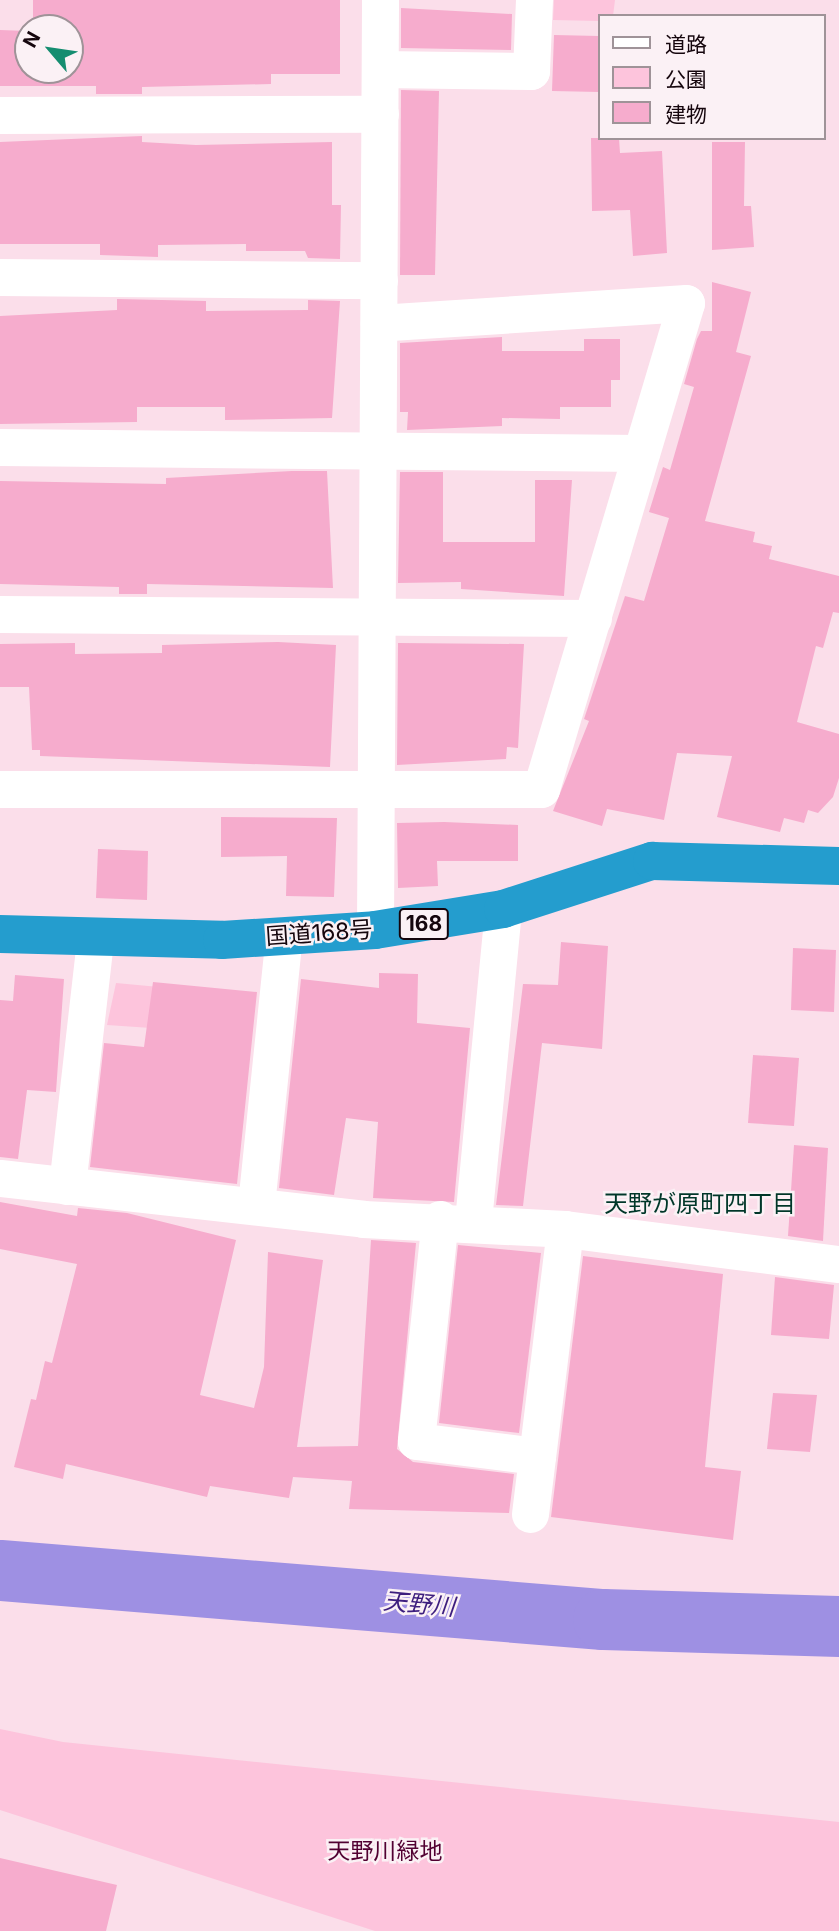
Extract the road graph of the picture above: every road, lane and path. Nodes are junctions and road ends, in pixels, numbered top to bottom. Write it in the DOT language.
graph roads {
  1 [pos="380,0"];
  2 [pos="534,0"];
  3 [pos="380,69"];
  4 [pos="380,114"];
  5 [pos="0,115"];
  6 [pos="0,276"];
  7 [pos="379,280"];
  8 [pos="379,323"];
  9 [pos="0,447"];
  10 [pos="378,450"];
  11 [pos="641,453"];
  12 [pos="0,614"];
  13 [pos="377,616"];
  14 [pos="593,618"];
  15 [pos="0,789"];
  16 [pos="376,789"];
  17 [pos="839,866"];
  18 [pos="503,909"];
  19 [pos="375,930"];
  20 [pos="0,934"];
  21 [pos="284,935"];
  22 [pos="95,939"];
  23 [pos="0,1178"];
  24 [pos="67,1186"];
  25 [pos="256,1205"];
  26 [pos="457,1220"];
  27 [pos="565,1229"];
  28 [pos="839,1264"];
  29 [pos="537,1457"];
  30 [pos="530,1514"];
  1 -- 3 [label="street"];
  2 -- 3 [label="street"];
  3 -- 4 [label="street"];
  4 -- 5 [label="street"];
  4 -- 7 [label="street"];
  6 -- 7 [label="street"];
  7 -- 8 [label="street"];
  8 -- 10 [label="street"];
  8 -- 11 [label="street"];
  9 -- 10 [label="street"];
  10 -- 11 [label="street"];
  10 -- 13 [label="street"];
  11 -- 14 [label="street"];
  12 -- 13 [label="street"];
  13 -- 14 [label="street"];
  13 -- 16 [label="street"];
  14 -- 16 [label="street"];
  15 -- 16 [label="street"];
  16 -- 19 [label="street"];
  17 -- 18 [label="highway, 国道168号 / 168"];
  18 -- 19 [label="highway, 国道168号 / 168"];
  18 -- 26 [label="street"];
  19 -- 21 [label="highway, 国道168号 / 168"];
  20 -- 22 [label="highway, 国道168号 / 168"];
  21 -- 22 [label="highway, 国道168号 / 168"];
  21 -- 25 [label="street"];
  22 -- 24 [label="street"];
  23 -- 24 [label="street"];
  24 -- 25 [label="street"];
  25 -- 26 [label="street"];
  26 -- 27 [label="street"];
  26 -- 29 [label="street"];
  27 -- 28 [label="street"];
  27 -- 29 [label="street"];
  29 -- 30 [label="street"];
}
